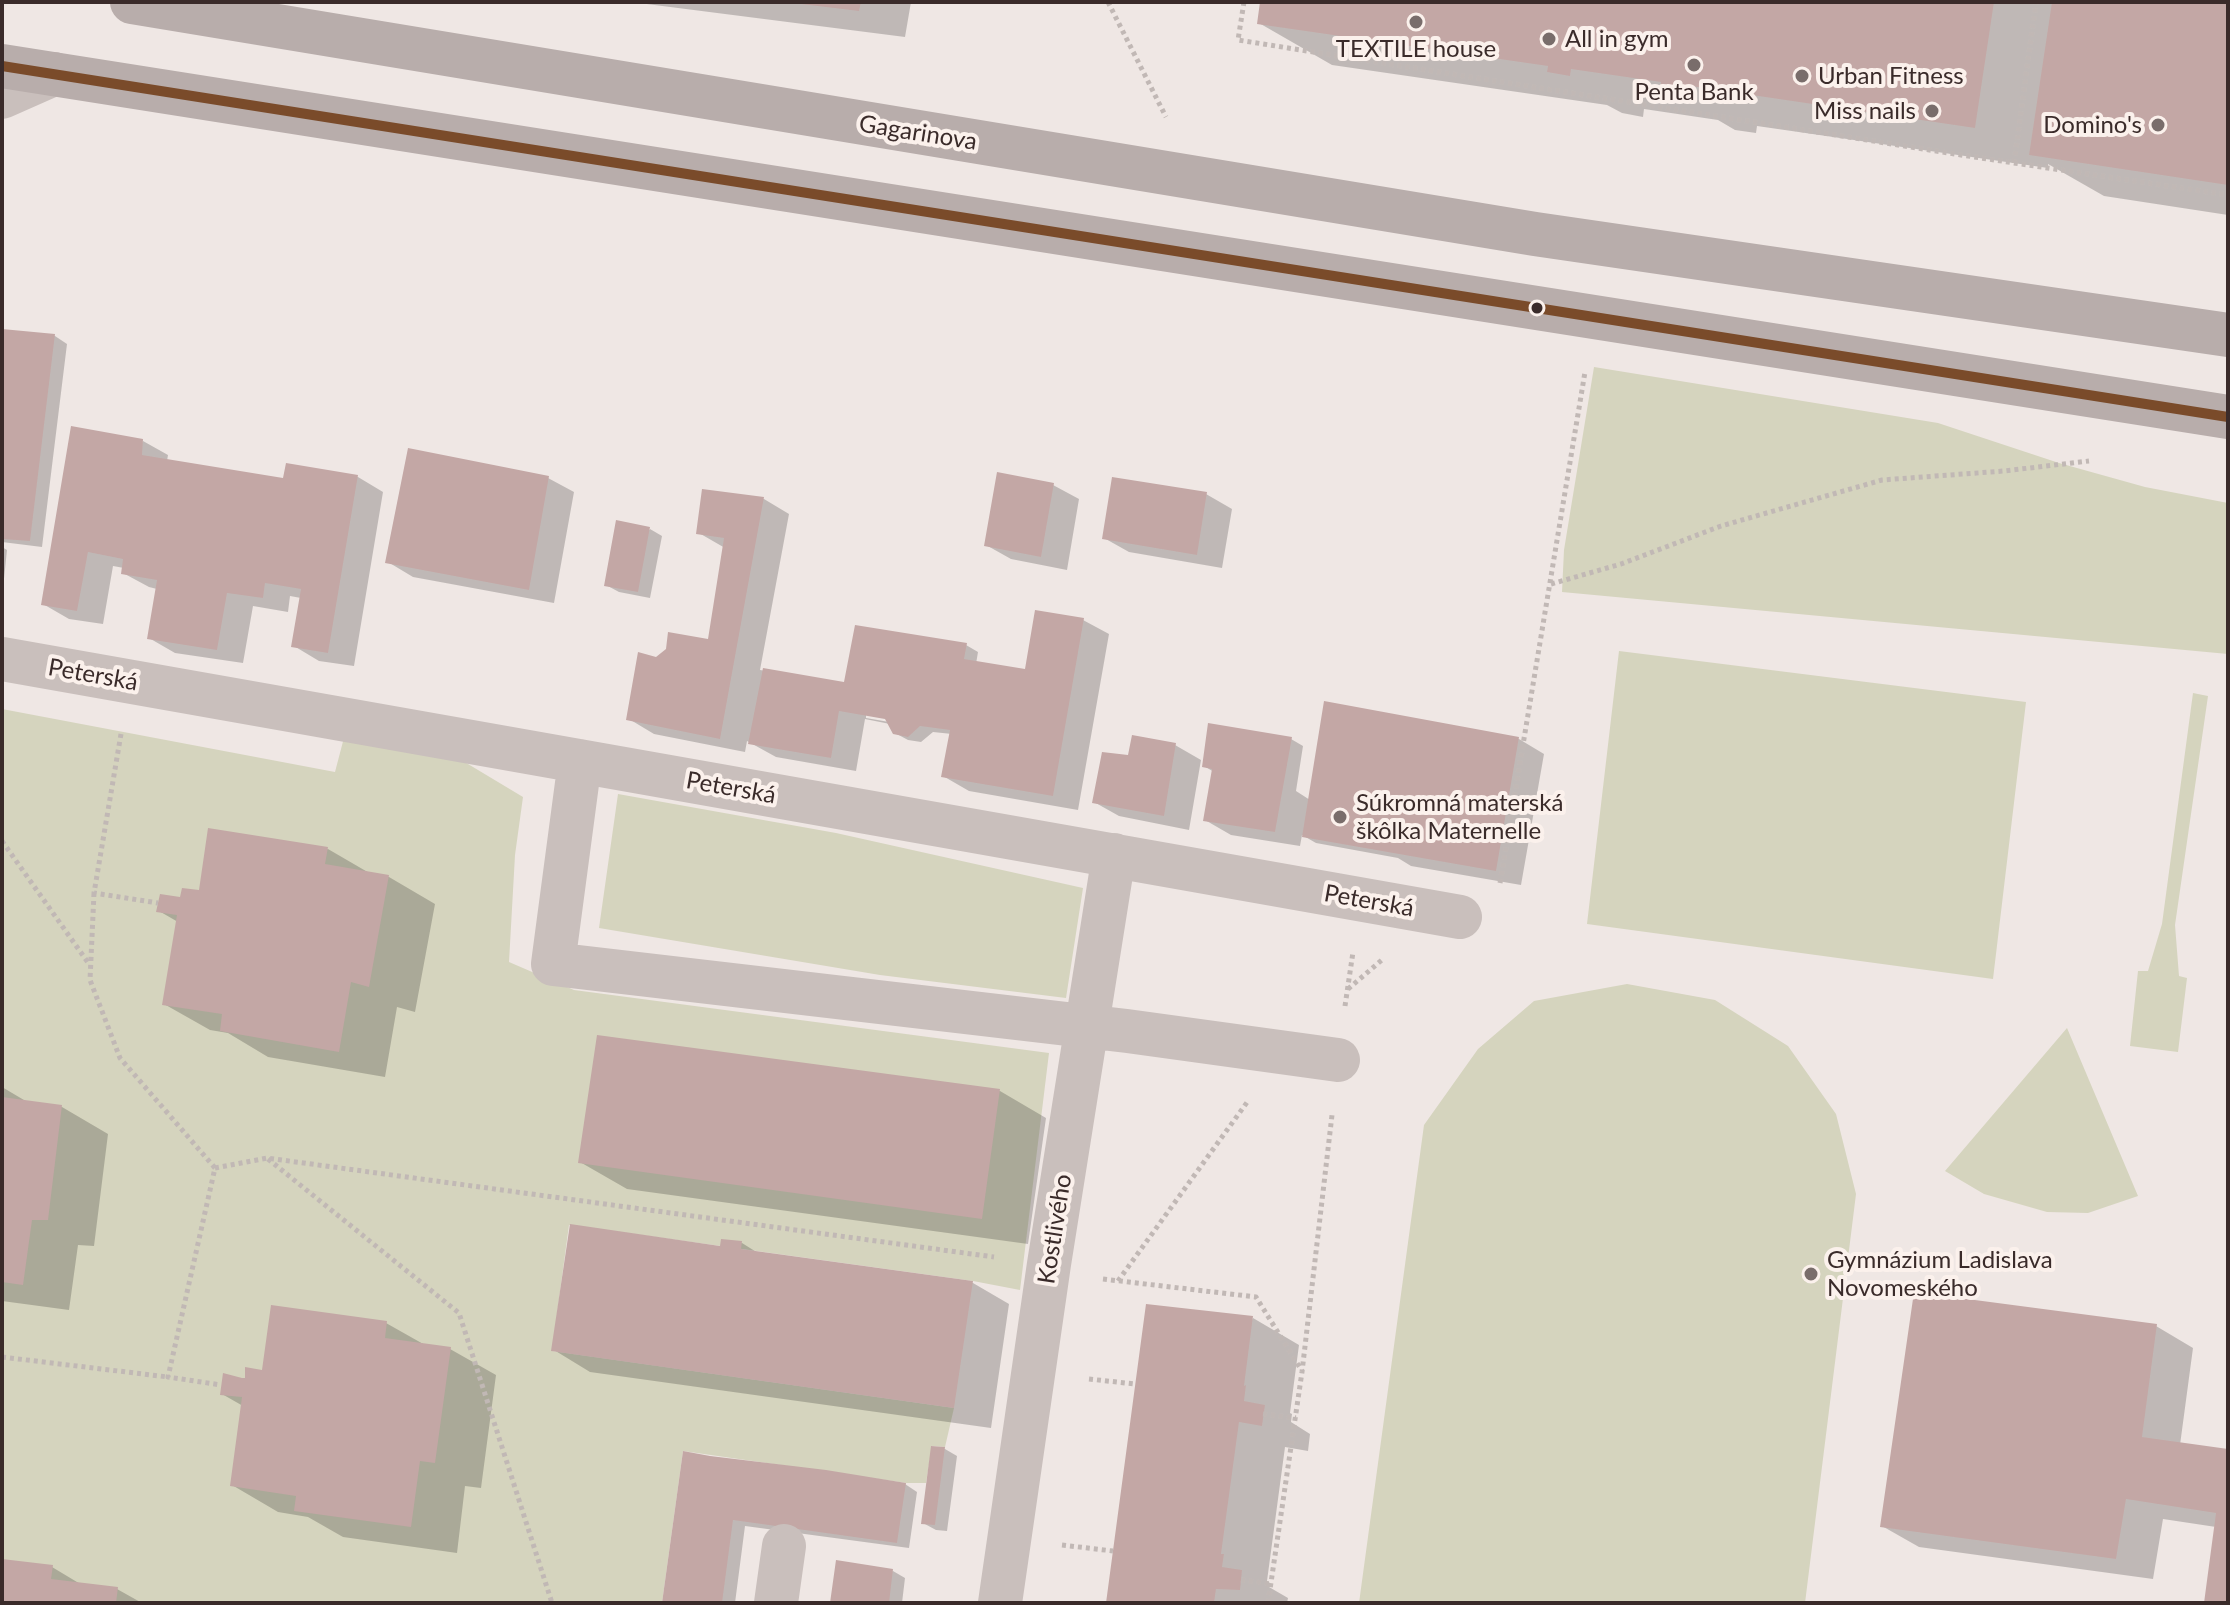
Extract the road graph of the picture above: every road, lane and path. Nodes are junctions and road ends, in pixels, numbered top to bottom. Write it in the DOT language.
graph roads {
  1 [pos="132,2"];
  2 [pos="1108,2"];
  3 [pos="1244,2"];
  4 [pos="2036,2"];
  5 [pos="2,66"];
  6 [pos="54,74"];
  7 [pos="2,97"];
  8 [pos="1170,125"];
  9 [pos="2014,163"];
  10 [pos="2228,195"];
  11 [pos="2228,335"];
  12 [pos="1587,359"];
  13 [pos="2228,417"];
  14 [pos="2089,461"];
  15 [pos="1551,584"];
  16 [pos="2,659"];
  17 [pos="129,682"];
  18 [pos="580,761"];
  19 [pos="2,841"];
  20 [pos="1114,855"];
  21 [pos="94,893"];
  22 [pos="1359,899"];
  23 [pos="158,903"];
  24 [pos="1460,917"];
  25 [pos="91,967"];
  26 [pos="1086,1026"];
  27 [pos="1283,1052"];
  28 [pos="1338,1060"];
  29 [pos="267,1158"];
  30 [pos="215,1168"];
  31 [pos="1049,1264"];
  32 [pos="1094,1278"];
  33 [pos="1118,1281"];
  34 [pos="2,1357"];
  35 [pos="1302,1372"];
  36 [pos="168,1377"];
  37 [pos="1080,1378"];
  38 [pos="1135,1384"];
  39 [pos="221,1385"];
  40 [pos="1263,1414"];
  41 [pos="1296,1418"];
  42 [pos="1057,1544"];
  43 [pos="784,1546"];
  44 [pos="1113,1551"];
  45 [pos="1241,1580"];
  46 [pos="1271,1584"];
  47 [pos="552,1603"];
  48 [pos="776,1603"];
  49 [pos="1000,1603"];
  50 [pos="1268,1603"];
  1 -- 11 [label="main road, Gagarinova"];
  2 -- 8 [label="path"];
  3 -- 9 [label="path"];
  4 -- 9 [label="path"];
  5 -- 6 [label="main road"];
  6 -- 7 [label="street"];
  6 -- 13 [label="main road"];
  9 -- 10 [label="path"];
  12 -- 15 [label="path"];
  14 -- 15 [label="path"];
  15 -- 24 [label="path"];
  16 -- 17 [label="street, Peterská"];
  17 -- 18 [label="street, Peterská"];
  17 -- 21 [label="path"];
  18 -- 20 [label="street, Peterská"];
  18 -- 26 [label="street"];
  19 -- 25 [label="path"];
  20 -- 22 [label="street, Peterská"];
  20 -- 26 [label="street, Kostlivého"];
  21 -- 23 [label="path"];
  21 -- 25 [label="path"];
  22 -- 24 [label="street, Peterská"];
  22 -- 28 [label="path"];
  25 -- 30 [label="path"];
  26 -- 27 [label="street"];
  26 -- 31 [label="street, Kostlivého"];
  27 -- 28 [label="street"];
  27 -- 33 [label="path"];
  28 -- 35 [label="path"];
  29 -- 30 [label="path"];
  29 -- 31 [label="path"];
  29 -- 47 [label="path"];
  30 -- 36 [label="path"];
  31 -- 49 [label="street, Kostlivého"];
  32 -- 33 [label="path"];
  33 -- 35 [label="path"];
  34 -- 36 [label="path"];
  35 -- 41 [label="path"];
  36 -- 39 [label="path"];
  37 -- 38 [label="path"];
  40 -- 41 [label="path"];
  41 -- 46 [label="path"];
  42 -- 44 [label="path"];
  43 -- 48 [label="street"];
  45 -- 46 [label="path"];
  46 -- 50 [label="path"];
}
